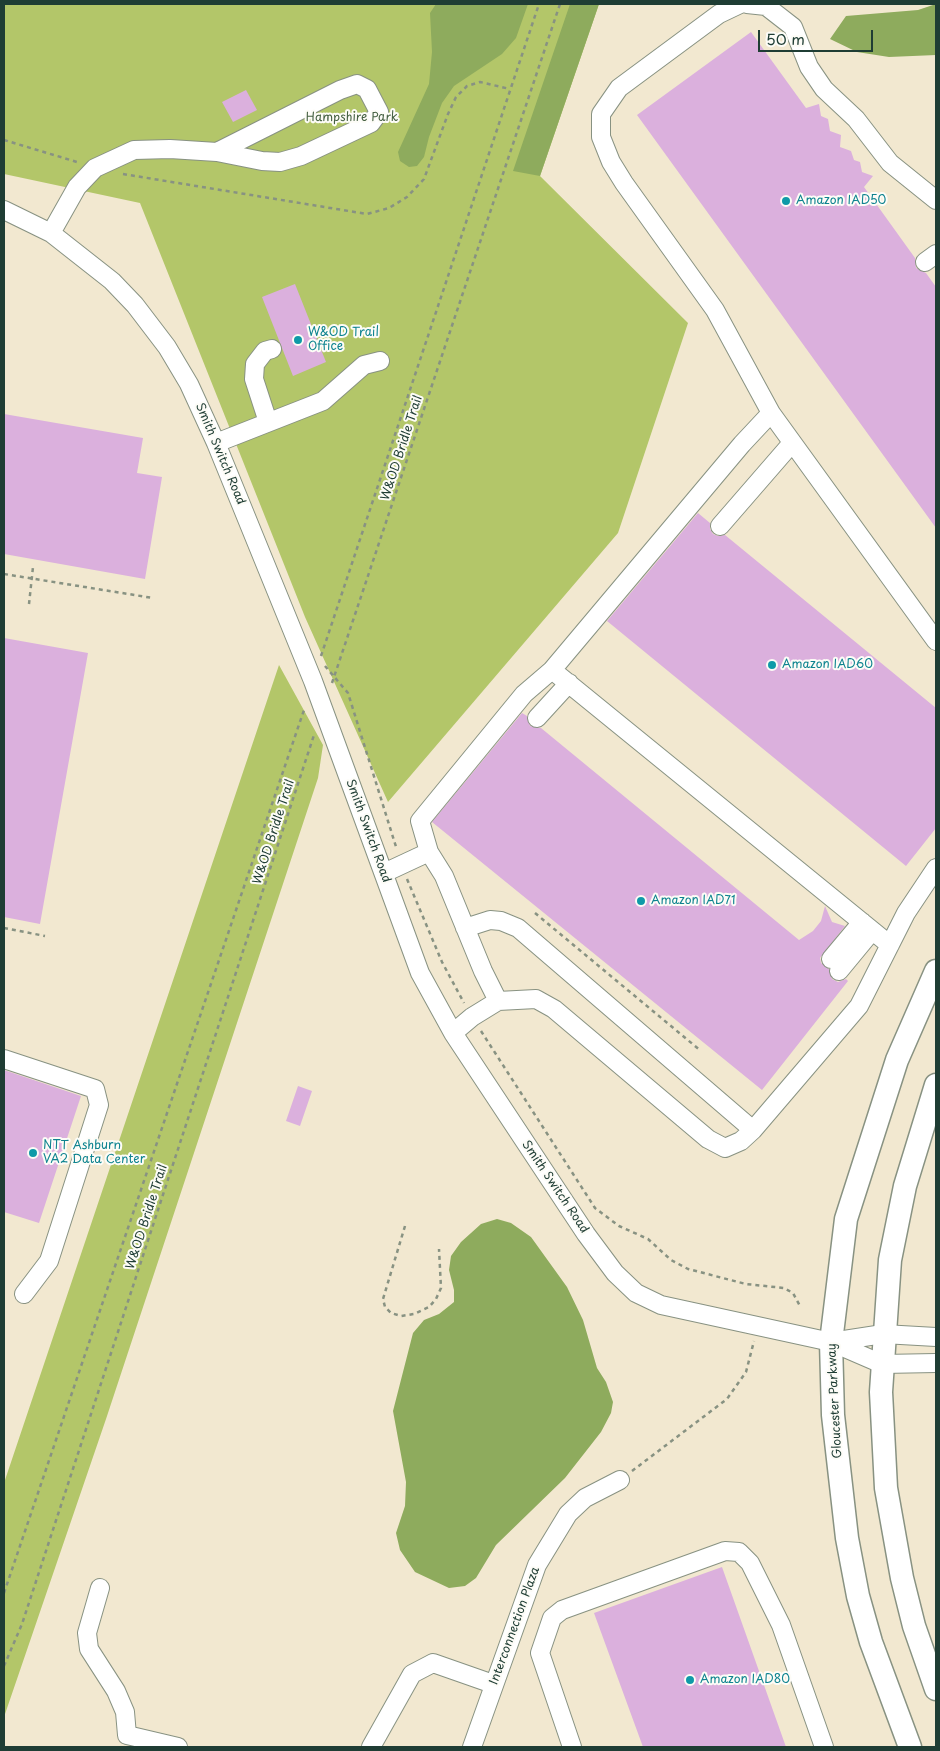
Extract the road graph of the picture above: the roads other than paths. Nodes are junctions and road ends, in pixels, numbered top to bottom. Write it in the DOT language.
graph roads {
  1 [pos="740,4"];
  2 [pos="747,4"];
  3 [pos="217,152"];
  4 [pos="936,200"];
  5 [pos="4,210"];
  6 [pos="51,233"];
  7 [pos="272,349"];
  8 [pos="380,361"];
  9 [pos="771,413"];
  10 [pos="268,422"];
  11 [pos="216,443"];
  12 [pos="792,443"];
  13 [pos="720,526"];
  14 [pos="936,641"];
  15 [pos="552,670"];
  16 [pos="569,683"];
  17 [pos="537,718"];
  18 [pos="429,852"];
  19 [pos="936,868"];
  20 [pos="384,873"];
  21 [pos="867,927"];
  22 [pos="465,928"];
  23 [pos="890,945"];
  24 [pos="835,965"];
  25 [pos="936,971"];
  26 [pos="498,1000"];
  27 [pos="453,1033"];
  28 [pos="4,1059"];
  29 [pos="936,1086"];
  30 [pos="753,1130"];
  31 [pos="24,1294"];
  32 [pos="883,1334"];
  33 [pos="936,1337"];
  34 [pos="831,1342"];
  35 [pos="936,1362"];
  36 [pos="882,1364"];
  37 [pos="620,1480"];
  38 [pos="100,1588"];
  39 [pos="493,1684"];
  40 [pos="936,1689"];
  41 [pos="125,1741"];
  42 [pos="178,1747"];
  43 [pos="371,1747"];
  44 [pos="472,1747"];
  45 [pos="572,1747"];
  46 [pos="824,1747"];
  47 [pos="910,1747"];
  1 -- 9 [label="street"];
  2 -- 4 [label="street"];
  3 -- 3 [label="street"];
  3 -- 6 [label="street"];
  5 -- 6 [label="street, Smith Switch Road"];
  6 -- 11 [label="street, Smith Switch Road"];
  7 -- 10 [label="street"];
  8 -- 10 [label="street"];
  9 -- 12 [label="street"];
  9 -- 15 [label="street"];
  10 -- 11 [label="street"];
  11 -- 20 [label="street, Smith Switch Road"];
  12 -- 13 [label="street"];
  12 -- 14 [label="street"];
  15 -- 16 [label="street"];
  15 -- 18 [label="street"];
  16 -- 17 [label="street"];
  16 -- 21 [label="street"];
  18 -- 20 [label="street"];
  18 -- 22 [label="street"];
  19 -- 23 [label="street"];
  20 -- 27 [label="street, Smith Switch Road"];
  21 -- 23 [label="street"];
  21 -- 24 [label="street"];
  22 -- 26 [label="street"];
  22 -- 30 [label="street"];
  23 -- 30 [label="street"];
  25 -- 34 [label="main road, Gloucester Parkway"];
  26 -- 27 [label="street"];
  26 -- 30 [label="street"];
  27 -- 34 [label="street, Smith Switch Road"];
  28 -- 31 [label="street"];
  29 -- 32 [label="main road"];
  32 -- 33 [label="street, Smith Switch Road"];
  32 -- 34 [label="street, Smith Switch Road"];
  32 -- 36 [label="main road"];
  34 -- 36 [label="street, Smith Switch Road"];
  34 -- 47 [label="main road, Gloucester Parkway"];
  35 -- 36 [label="street"];
  36 -- 40 [label="main road"];
  37 -- 39 [label="street, Interconnection Plaza"];
  38 -- 41 [label="street"];
  39 -- 43 [label="street"];
  39 -- 44 [label="street, Interconnection Plaza"];
  41 -- 42 [label="street"];
  45 -- 46 [label="street"];
}
